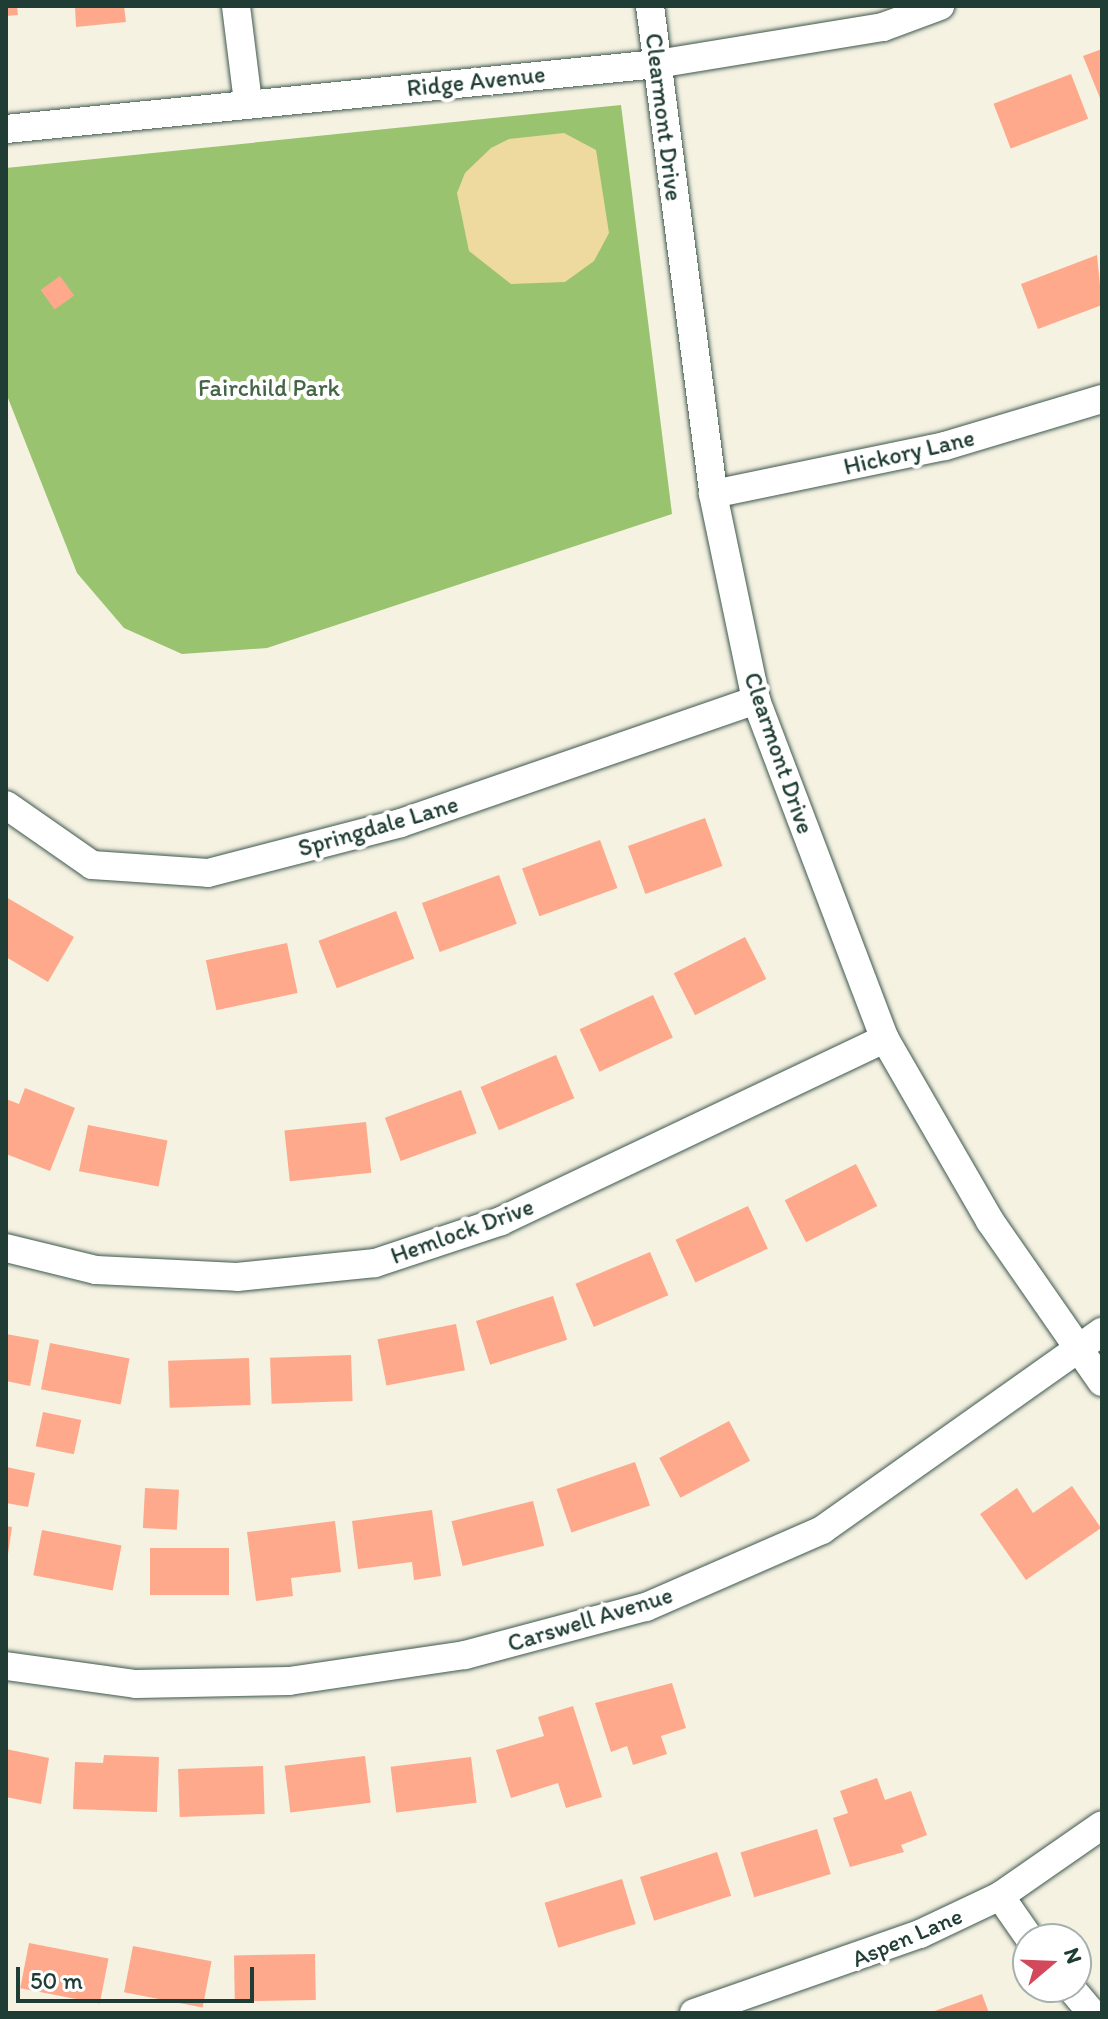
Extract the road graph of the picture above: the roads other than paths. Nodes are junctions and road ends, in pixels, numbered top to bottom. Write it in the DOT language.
graph roads {
  1 [pos="236,6"];
  2 [pos="650,6"];
  3 [pos="940,6"];
  4 [pos="657,64"];
  5 [pos="248,103"];
  6 [pos="6,129"];
  7 [pos="1101,404"];
  8 [pos="713,494"];
  9 [pos="756,700"];
  10 [pos="6,805"];
  11 [pos="885,1039"];
  12 [pos="6,1248"];
  13 [pos="1102,1332"];
  14 [pos="1076,1350"];
  15 [pos="1102,1382"];
  16 [pos="6,1666"];
  17 [pos="1102,1825"];
  18 [pos="1000,1896"];
  19 [pos="1019,1923"];
  20 [pos="694,2013"];
  1 -- 5 [label="street"];
  2 -- 4 [label="street, Clearmont Drive"];
  3 -- 4 [label="street, Ridge Avenue"];
  4 -- 5 [label="street, Ridge Avenue"];
  4 -- 8 [label="street, Clearmont Drive"];
  5 -- 6 [label="street, Ridge Avenue"];
  7 -- 8 [label="street, Hickory Lane"];
  8 -- 9 [label="street, Clearmont Drive"];
  9 -- 10 [label="street, Springdale Lane"];
  9 -- 11 [label="street, Clearmont Drive"];
  11 -- 12 [label="street, Hemlock Drive"];
  11 -- 14 [label="street, Clearmont Drive"];
  13 -- 14 [label="street, Carswell Avenue"];
  14 -- 15 [label="street, Clearmont Drive"];
  14 -- 16 [label="street, Carswell Avenue"];
  17 -- 18 [label="street, Aspen Lane"];
  18 -- 19 [label="street"];
  18 -- 20 [label="street, Aspen Lane"];
}
